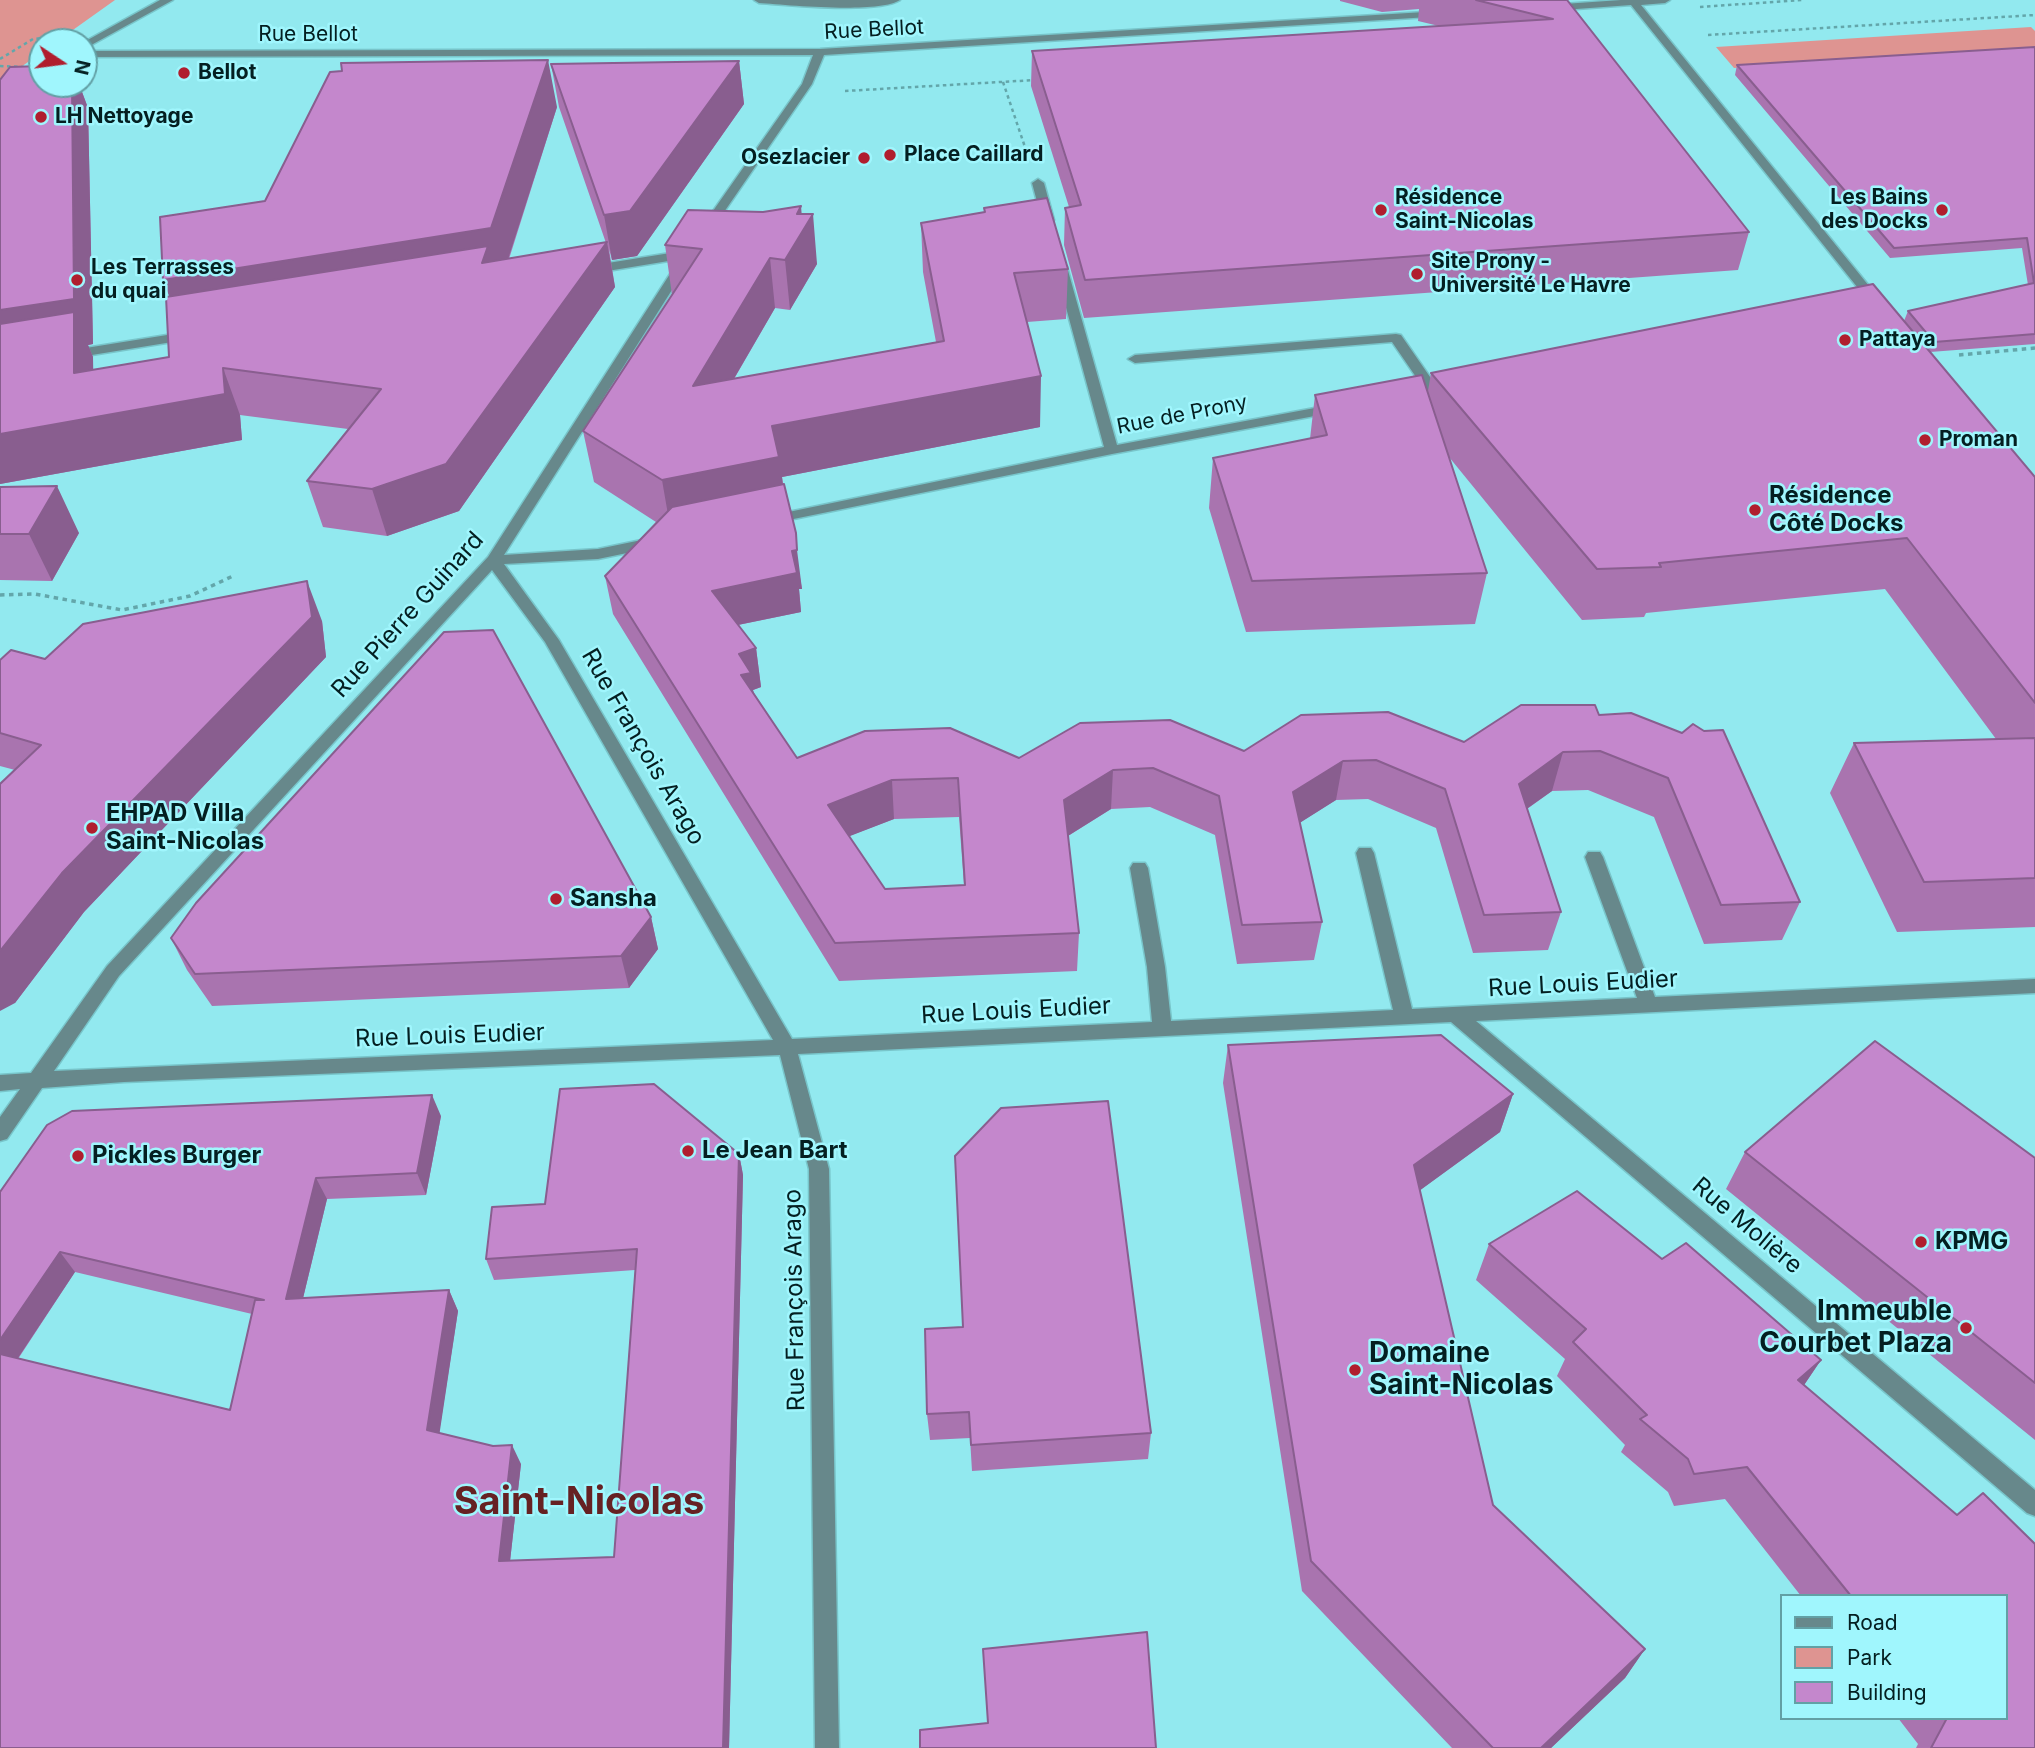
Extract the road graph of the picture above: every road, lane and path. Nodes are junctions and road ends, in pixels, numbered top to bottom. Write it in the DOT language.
graph roads {
  1 [pos="168,0"];
  2 [pos="760,0"];
  3 [pos="895,0"];
  4 [pos="1665,0"];
  5 [pos="1634,2"];
  6 [pos="1531,9"];
  7 [pos="1449,14"];
  8 [pos="2035,15"];
  9 [pos="98,38"];
  10 [pos="1662,38"];
  11 [pos="28,41"];
  12 [pos="820,52"];
  13 [pos="98,54"];
  14 [pos="0,59"];
  15 [pos="0,66"];
  16 [pos="28,67"];
  17 [pos="1000,74"];
  18 [pos="1045,79"];
  19 [pos="1003,82"];
  20 [pos="879,89"];
  21 [pos="1038,183"];
  22 [pos="689,254"];
  23 [pos="569,273"];
  24 [pos="1860,310"];
  25 [pos="203,333"];
  26 [pos="2035,348"];
  27 [pos="1959,355"];
  28 [pos="54,357"];
  29 [pos="1135,359"];
  30 [pos="1432,390"];
  31 [pos="1352,405"];
  32 [pos="1111,450"];
  33 [pos="748,524"];
  34 [pos="668,540"];
  35 [pos="493,560"];
  36 [pos="233,576"];
  37 [pos="0,595"];
  38 [pos="1365,853"];
  39 [pos="1594,857"];
  40 [pos="1139,868"];
  41 [pos="2035,986"];
  42 [pos="1649,1005"];
  43 [pos="1456,1015"];
  44 [pos="1404,1017"];
  45 [pos="1162,1029"];
  46 [pos="787,1047"];
  47 [pos="0,1083"];
  48 [pos="34,1083"];
  49 [pos="0,1133"];
  50 [pos="2035,1505"];
  51 [pos="827,1748"];
  1 -- 9 [label="street"];
  2 -- 3 [label="street"];
  4 -- 5 [label="street"];
  5 -- 6 [label="street"];
  5 -- 10 [label="street"];
  7 -- 12 [label="street, Rue Bellot"];
  8 -- 10 [label="path"];
  10 -- 24 [label="street"];
  11 -- 14 [label="path"];
  12 -- 13 [label="street, Rue Bellot"];
  12 -- 22 [label="street, Rue Pierre Guinard"];
  15 -- 16 [label="path"];
  17 -- 19 [label="path"];
  18 -- 19 [label="path"];
  19 -- 20 [label="path"];
  19 -- 21 [label="path"];
  21 -- 32 [label="street"];
  22 -- 23 [label="street"];
  22 -- 35 [label="street, Rue Pierre Guinard"];
  25 -- 28 [label="street"];
  26 -- 27 [label="path"];
  29 -- 30 [label="street"];
  31 -- 32 [label="street, Rue de Prony"];
  32 -- 33 [label="street, Rue de Prony"];
  34 -- 35 [label="street"];
  35 -- 46 [label="street, Rue François Arago"];
  35 -- 48 [label="street, Rue Pierre Guinard"];
  36 -- 37 [label="path"];
  38 -- 44 [label="street"];
  39 -- 42 [label="street"];
  40 -- 45 [label="street"];
  41 -- 42 [label="street, Rue Louis Eudier"];
  42 -- 43 [label="street, Rue Louis Eudier"];
  43 -- 44 [label="street, Rue Louis Eudier"];
  43 -- 50 [label="street, Rue Molière"];
  44 -- 45 [label="street, Rue Louis Eudier"];
  45 -- 46 [label="street, Rue Louis Eudier"];
  46 -- 48 [label="street, Rue Louis Eudier"];
  46 -- 51 [label="street, Rue François Arago"];
  47 -- 48 [label="street, Rue Louis Eudier"];
  48 -- 49 [label="street, Rue Pierre Guinard"];
}
